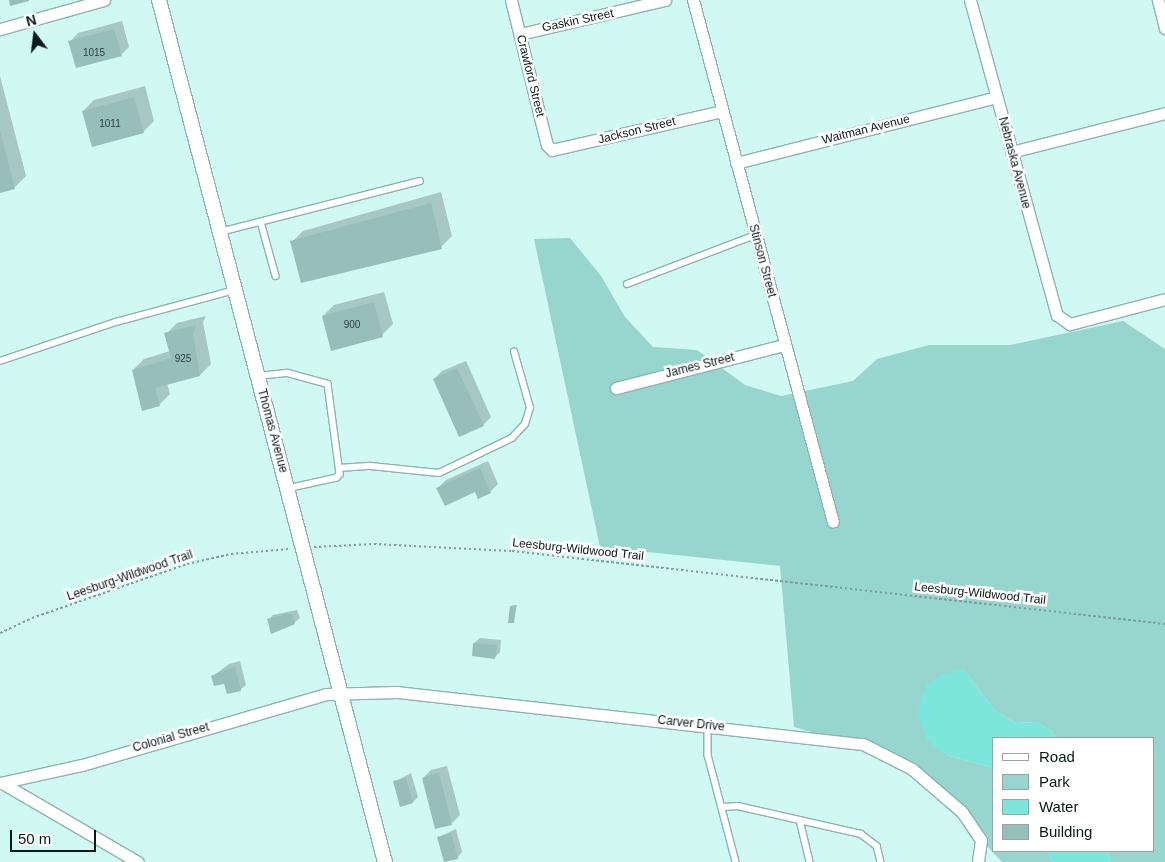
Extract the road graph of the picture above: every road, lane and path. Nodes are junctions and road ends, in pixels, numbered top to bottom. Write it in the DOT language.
graph roads {
  1 [pos="104,0"];
  2 [pos="159,0"];
  3 [pos="511,0"];
  4 [pos="665,0"];
  5 [pos="693,0"];
  6 [pos="970,0"];
  7 [pos="1158,0"];
  8 [pos="1165,28"];
  9 [pos="0,29"];
  10 [pos="520,34"];
  11 [pos="996,97"];
  12 [pos="722,111"];
  13 [pos="1165,112"];
  14 [pos="552,150"];
  15 [pos="1011,152"];
  16 [pos="736,164"];
  17 [pos="420,181"];
  18 [pos="261,222"];
  19 [pos="220,232"];
  20 [pos="755,235"];
  21 [pos="276,276"];
  22 [pos="627,284"];
  23 [pos="235,290"];
  24 [pos="1165,299"];
  25 [pos="784,345"];
  26 [pos="514,352"];
  27 [pos="0,361"];
  28 [pos="258,376"];
  29 [pos="616,388"];
  30 [pos="339,468"];
  31 [pos="287,489"];
  32 [pos="833,522"];
  33 [pos="303,547"];
  34 [pos="1165,624"];
  35 [pos="0,633"];
  36 [pos="341,693"];
  37 [pos="708,726"];
  38 [pos="1,783"];
  39 [pos="723,807"];
  40 [pos="800,820"];
  41 [pos="138,862"];
  42 [pos="385,862"];
  43 [pos="736,862"];
  44 [pos="810,862"];
  45 [pos="881,862"];
  46 [pos="978,862"];
  1 -- 9 [label="street"];
  2 -- 19 [label="street, Thomas Avenue"];
  3 -- 10 [label="street, Crawford Street"];
  4 -- 10 [label="street, Gaskin Street"];
  5 -- 12 [label="street, Stinson Street"];
  6 -- 11 [label="street, Nebraska Avenue"];
  7 -- 8 [label="street"];
  10 -- 14 [label="street, Crawford Street"];
  11 -- 15 [label="street, Nebraska Avenue"];
  11 -- 16 [label="street, Waitman Avenue"];
  12 -- 14 [label="street, Jackson Street"];
  12 -- 16 [label="street, Stinson Street"];
  13 -- 15 [label="street"];
  15 -- 24 [label="street, Nebraska Avenue"];
  16 -- 20 [label="street, Stinson Street"];
  17 -- 18 [label="lane"];
  18 -- 19 [label="lane"];
  18 -- 21 [label="lane"];
  19 -- 23 [label="street, Thomas Avenue"];
  20 -- 22 [label="lane"];
  20 -- 25 [label="street, Stinson Street"];
  23 -- 27 [label="lane"];
  23 -- 28 [label="street, Thomas Avenue"];
  25 -- 29 [label="street, James Street"];
  25 -- 32 [label="street, Stinson Street"];
  26 -- 30 [label="lane"];
  28 -- 30 [label="lane"];
  28 -- 31 [label="street, Thomas Avenue"];
  30 -- 31 [label="lane"];
  31 -- 33 [label="street, Thomas Avenue"];
  33 -- 34 [label="path, Leesburg-Wildwood Trail"];
  33 -- 35 [label="path, Leesburg-Wildwood Trail"];
  33 -- 36 [label="street, Thomas Avenue"];
  36 -- 37 [label="street, Carver Drive"];
  36 -- 38 [label="street, Colonial Street"];
  36 -- 42 [label="street, Thomas Avenue"];
  37 -- 39 [label="lane"];
  37 -- 46 [label="street, Carver Drive"];
  38 -- 41 [label="street"];
  39 -- 40 [label="lane"];
  39 -- 43 [label="lane"];
  40 -- 44 [label="lane"];
  40 -- 45 [label="lane"];
}
